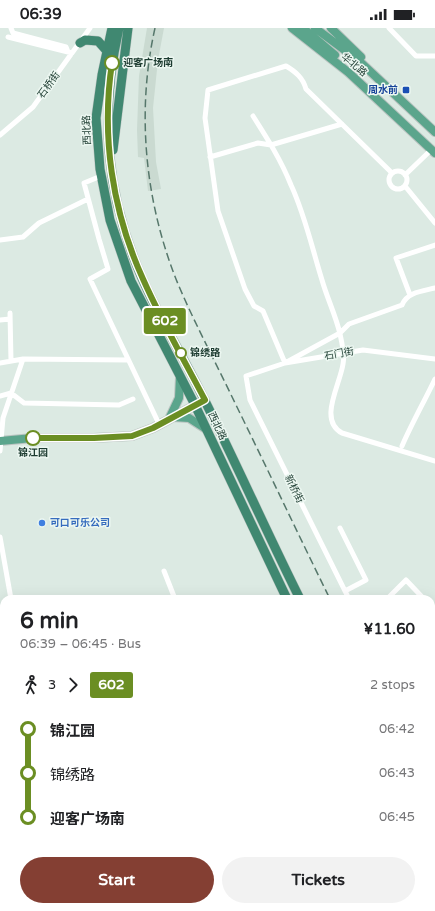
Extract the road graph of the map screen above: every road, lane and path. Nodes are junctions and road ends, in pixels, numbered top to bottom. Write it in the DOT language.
graph roads {
  1 [pos="11,28"];
  2 [pos="90,28"];
  3 [pos="112,28"];
  4 [pos="119,28"];
  5 [pos="128,28"];
  6 [pos="292,28"];
  7 [pos="303,28"];
  8 [pos="331,28"];
  9 [pos="389,28"];
  10 [pos="320,29"];
  11 [pos="8,37"];
  12 [pos="80,43"];
  13 [pos="106,50"];
  14 [pos="70,53"];
  15 [pos="358,54"];
  16 [pos="435,56"];
  17 [pos="253,116"];
  18 [pos="342,124"];
  19 [pos="435,129"];
  20 [pos="435,132"];
  21 [pos="0,135"];
  22 [pos="271,145"];
  23 [pos="434,151"];
  24 [pos="210,157"];
  25 [pos="111,167"];
  26 [pos="392,173"];
  27 [pos="406,175"];
  28 [pos="101,176"];
  29 [pos="405,186"];
  30 [pos="88,199"];
  31 [pos="435,223"];
  32 [pos="0,240"];
  33 [pos="435,245"];
  34 [pos="435,288"];
  35 [pos="410,295"];
  36 [pos="10,313"];
  37 [pos="10,319"];
  38 [pos="0,320"];
  39 [pos="340,333"];
  40 [pos="343,353"];
  41 [pos="23,359"];
  42 [pos="128,360"];
  43 [pos="435,360"];
  44 [pos="11,361"];
  45 [pos="0,362"];
  46 [pos="285,363"];
  47 [pos="180,376"];
  48 [pos="246,376"];
  49 [pos="435,379"];
  50 [pos="12,393"];
  51 [pos="0,396"];
  52 [pos="133,399"];
  53 [pos="205,400"];
  54 [pos="195,405"];
  55 [pos="170,418"];
  56 [pos="159,424"];
  57 [pos="206,428"];
  58 [pos="1,441"];
  59 [pos="402,446"];
  60 [pos="0,451"];
  61 [pos="435,461"];
  62 [pos="340,528"];
  63 [pos="0,536"];
  64 [pos="164,571"];
  65 [pos="345,591"];
  66 [pos="10,595"];
  67 [pos="174,595"];
  68 [pos="285,595"];
  69 [pos="298,595"];
  70 [pos="347,595"];
  71 [pos="391,595"];
  72 [pos="420,595"];
  1 -- 14 [label="street"];
  2 -- 12 [label="street, 石桥街"];
  3 -- 13 [label="highway, 西北路"];
  4 -- 25 [label="highway, 西北路"];
  5 -- 25 [label="highway"];
  6 -- 23 [label="main road, 华北路"];
  7 -- 23 [label="main road, 华北路"];
  8 -- 15 [label="main road, 华北路"];
  9 -- 16 [label="street"];
  10 -- 15 [label="main road"];
  10 -- 20 [label="main road"];
  11 -- 14 [label="street"];
  12 -- 13 [label="highway"];
  12 -- 14 [label="street, 石桥街"];
  13 -- 28 [label="highway, 西北路"];
  14 -- 21 [label="street, 石桥街"];
  15 -- 19 [label="main road, 华北路"];
  17 -- 22 [label="street"];
  18 -- 22 [label="street"];
  18 -- 24 [label="street"];
  18 -- 26 [label="street"];
  22 -- 24 [label="street"];
  22 -- 39 [label="street"];
  23 -- 27 [label="street"];
  24 -- 46 [label="street"];
  25 -- 53 [label="highway, 西北路"];
  26 -- 27 [label="street"];
  26 -- 29 [label="street"];
  27 -- 29 [label="street"];
  28 -- 30 [label="street"];
  28 -- 47 [label="highway, 西北路"];
  29 -- 31 [label="street"];
  30 -- 32 [label="street"];
  30 -- 42 [label="street"];
  33 -- 35 [label="street"];
  34 -- 35 [label="street"];
  35 -- 39 [label="street"];
  36 -- 37 [label="street"];
  37 -- 38 [label="street"];
  37 -- 44 [label="street"];
  39 -- 40 [label="street"];
  39 -- 46 [label="street"];
  40 -- 43 [label="street, 石门街"];
  40 -- 46 [label="street, 石门街"];
  40 -- 61 [label="street"];
  41 -- 42 [label="street"];
  41 -- 44 [label="street"];
  41 -- 50 [label="street"];
  42 -- 56 [label="street"];
  44 -- 45 [label="street"];
  46 -- 48 [label="street, 石门街"];
  47 -- 54 [label="highway, 西北路"];
  47 -- 55 [label="main road"];
  48 -- 65 [label="street, 新桥街"];
  49 -- 59 [label="street"];
  50 -- 51 [label="street"];
  50 -- 52 [label="street"];
  50 -- 58 [label="street"];
  53 -- 54 [label="main road"];
  53 -- 69 [label="highway, 西北路"];
  54 -- 55 [label="main road"];
  54 -- 57 [label="highway, 西北路"];
  55 -- 56 [label="main road"];
  55 -- 57 [label="main road"];
  56 -- 58 [label="main road"];
  57 -- 68 [label="highway, 西北路"];
  58 -- 60 [label="street"];
  62 -- 65 [label="street"];
  63 -- 66 [label="street"];
  64 -- 67 [label="street"];
  65 -- 70 [label="street, 新桥街"];
  71 -- 72 [label="street"];
}
